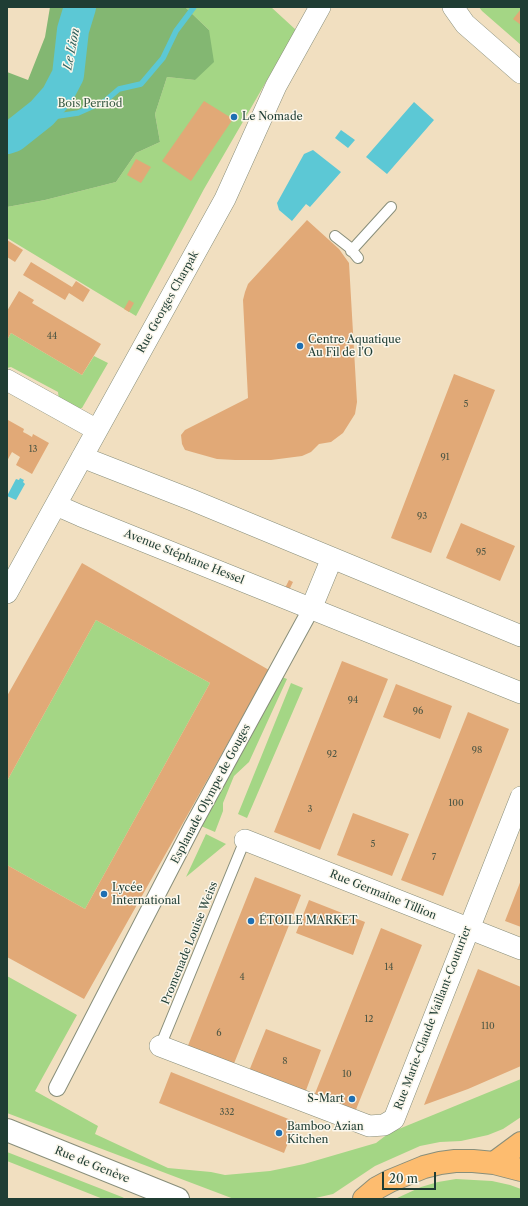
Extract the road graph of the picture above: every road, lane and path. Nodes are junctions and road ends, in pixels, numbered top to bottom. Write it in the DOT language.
graph roads {
  1 [pos="320,7"];
  2 [pos="452,7"];
  3 [pos="521,73"];
  4 [pos="391,207"];
  5 [pos="335,236"];
  6 [pos="7,380"];
  7 [pos="97,430"];
  8 [pos="82,457"];
  9 [pos="56,505"];
  10 [pos="332,558"];
  11 [pos="7,593"];
  12 [pos="312,608"];
  13 [pos="521,636"];
  14 [pos="521,693"];
  15 [pos="521,797"];
  16 [pos="245,840"];
  17 [pos="468,928"];
  18 [pos="521,949"];
  19 [pos="159,1050"];
  20 [pos="57,1088"];
  21 [pos="7,1130"];
  22 [pos="521,1143"];
  23 [pos="494,1163"];
  24 [pos="521,1170"];
  25 [pos="178,1199"];
  26 [pos="364,1199"];
  1 -- 7 [label="street, Rue Georges Charpak"];
  2 -- 3 [label="street"];
  4 -- 5 [label="lane"];
  6 -- 7 [label="street"];
  7 -- 8 [label="street, Rue Georges Charpak"];
  8 -- 9 [label="street, Rue Georges Charpak"];
  8 -- 10 [label="street"];
  9 -- 11 [label="street, Rue Georges Charpak"];
  9 -- 12 [label="street, Avenue Stéphane Hessel"];
  10 -- 12 [label="street"];
  10 -- 13 [label="street"];
  12 -- 14 [label="street, Avenue Stéphane Hessel"];
  12 -- 20 [label="street, Esplanade Olympe de Gouges"];
  15 -- 17 [label="street, Rue Marie-Claude Vaillant-Couturier"];
  16 -- 17 [label="street, Rue Germaine Tillion"];
  16 -- 19 [label="lane, Promenade Louise Weiss"];
  17 -- 18 [label="street, Rue Germaine Tillion"];
  17 -- 19 [label="street, Rue Marie-Claude Vaillant-Couturier"];
  21 -- 25 [label="street, Rue de Genève"];
  22 -- 23 [label="main road"];
  23 -- 24 [label="main road"];
  23 -- 26 [label="main road"];
}
